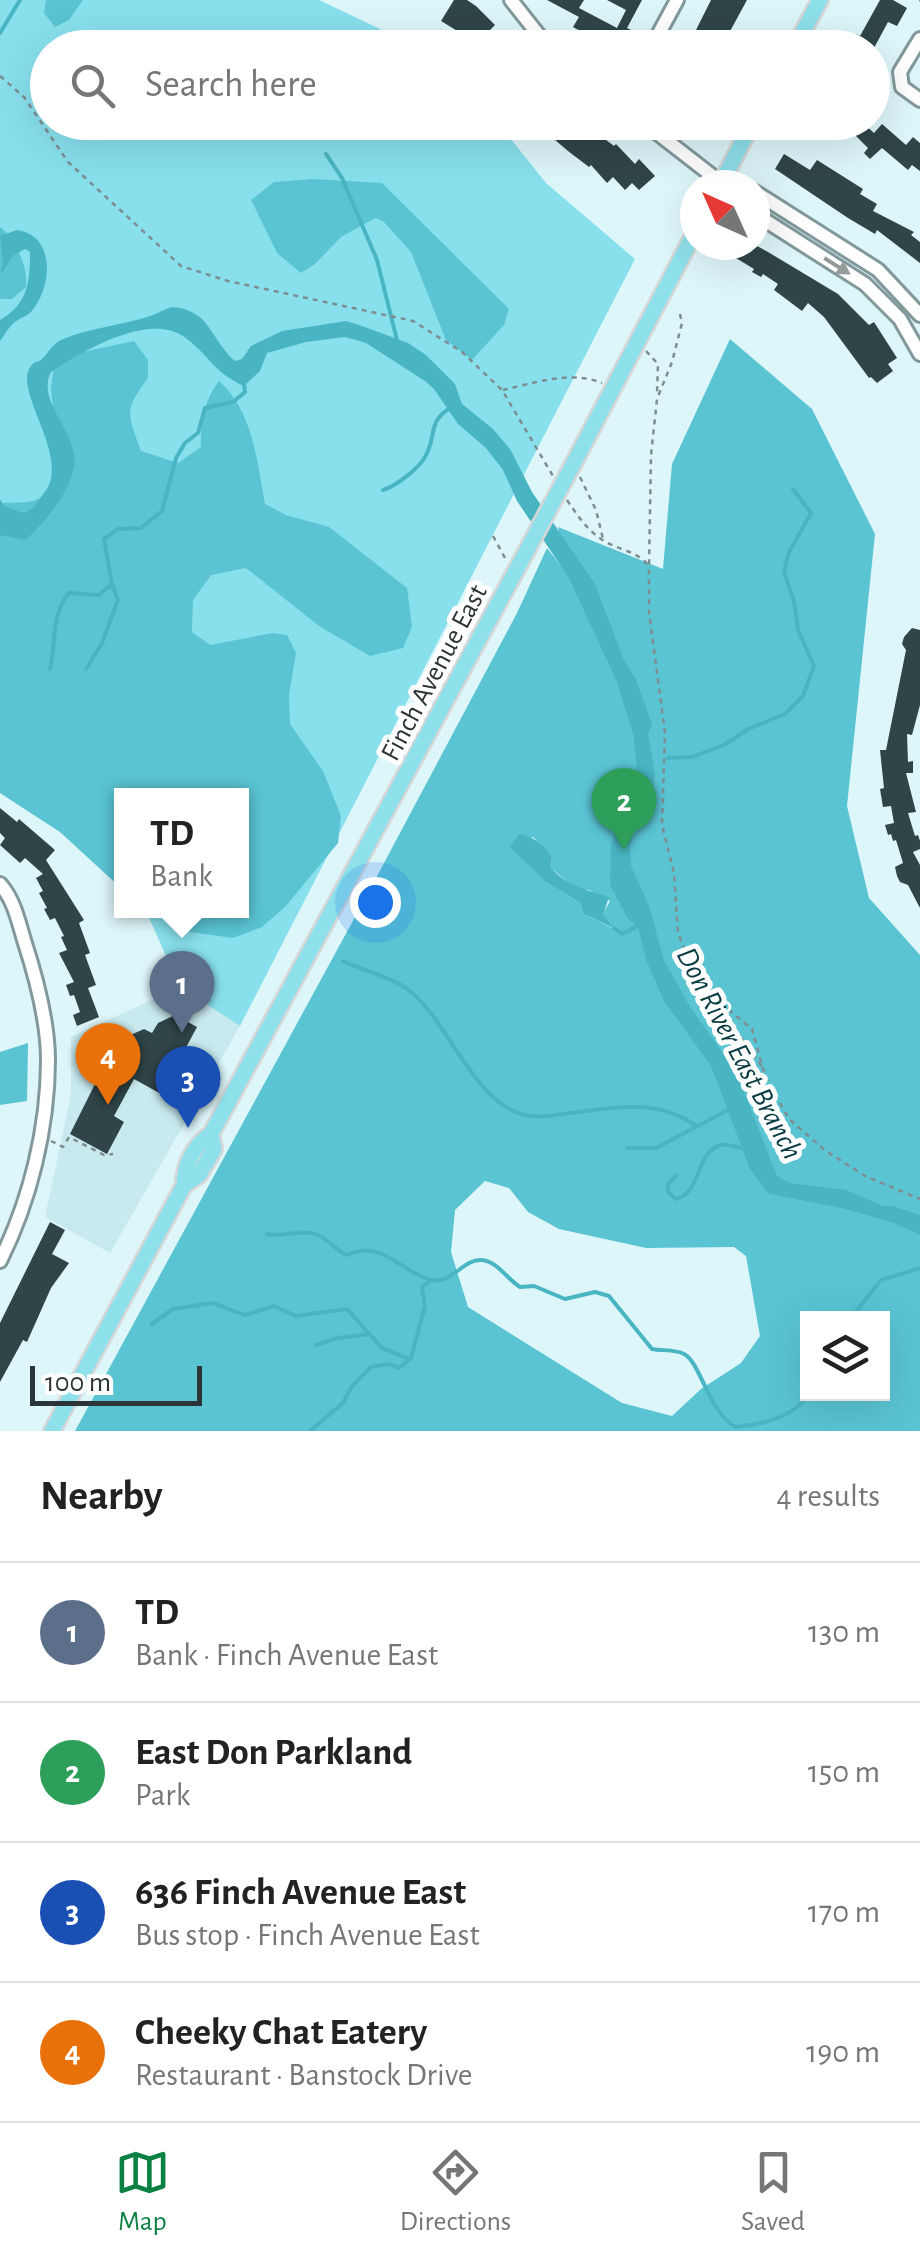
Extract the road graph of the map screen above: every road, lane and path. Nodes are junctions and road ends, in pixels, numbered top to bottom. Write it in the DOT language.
graph roads {
  1 [pos="512,0"];
  2 [pos="676,0"];
  3 [pos="820,0"];
  4 [pos="536,30"];
  5 [pos="660,30"];
  6 [pos="804,30"];
  7 [pos="920,39"];
  8 [pos="0,76"];
  9 [pos="920,100"];
  10 [pos="30,106"];
  11 [pos="53,140"];
  12 [pos="667,140"];
  13 [pos="746,140"];
  14 [pos="706,170"];
  15 [pos="732,170"];
  16 [pos="770,202"];
  17 [pos="770,224"];
  18 [pos="680,260"];
  19 [pos="680,314"];
  20 [pos="920,315"];
  21 [pos="636,343"];
  22 [pos="920,354"];
  23 [pos="613,388"];
  24 [pos="502,390"];
  25 [pos="657,400"];
  26 [pos="547,467"];
  27 [pos="580,477"];
  28 [pos="582,523"];
  29 [pos="492,536"];
  30 [pos="603,541"];
  31 [pos="512,562"];
  32 [pos="649,566"];
  33 [pos="0,884"];
  34 [pos="710,994"];
  35 [pos="764,1070"];
  36 [pos="56,1143"];
  37 [pos="113,1154"];
  38 [pos="920,1199"];
  39 [pos="0,1261"];
  40 [pos="52,1431"];
  1 -- 4 [label="street"];
  2 -- 5 [label="street"];
  3 -- 6 [label="main road"];
  7 -- 9 [label="street"];
  8 -- 10 [label="path"];
  11 -- 24 [label="path"];
  12 -- 14 [label="street"];
  13 -- 15 [label="main road"];
  16 -- 20 [label="street"];
  17 -- 22 [label="street, one-way"];
  18 -- 21 [label="main road, Finch Avenue East"];
  19 -- 25 [label="path"];
  21 -- 23 [label="main road, Finch Avenue East"];
  21 -- 25 [label="path"];
  23 -- 24 [label="path"];
  23 -- 31 [label="main road, Finch Avenue East, bridge"];
  24 -- 26 [label="path"];
  25 -- 32 [label="path"];
  27 -- 30 [label="path"];
  28 -- 30 [label="path"];
  29 -- 31 [label="path"];
  30 -- 32 [label="path"];
  31 -- 40 [label="main road, Finch Avenue East"];
  32 -- 34 [label="path"];
  33 -- 39 [label="street"];
  34 -- 35 [label="path"];
  34 -- 35 [label="path"];
  35 -- 38 [label="path"];
  36 -- 37 [label="path"];
}
